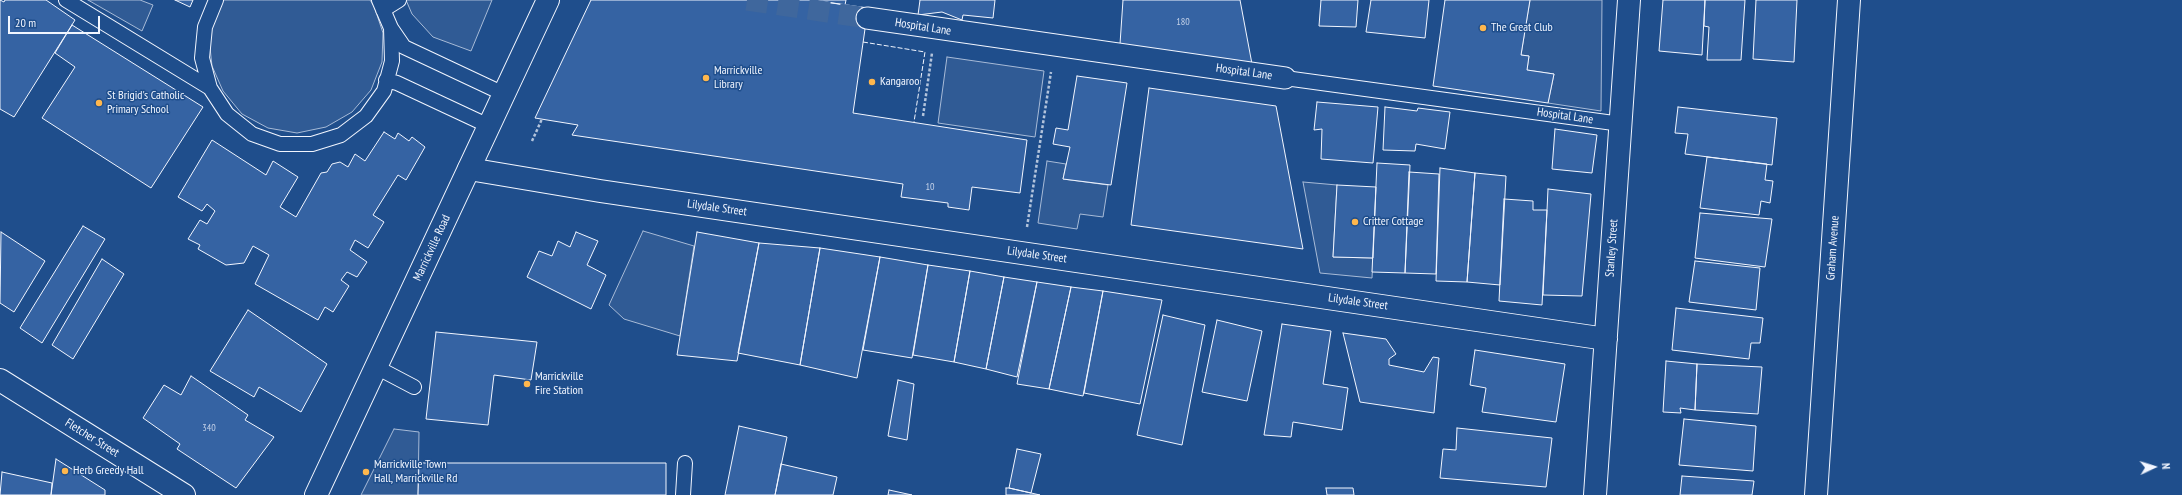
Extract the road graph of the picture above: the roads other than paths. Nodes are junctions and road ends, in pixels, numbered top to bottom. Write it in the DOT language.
graph roads {
  1 [pos="66,0"];
  2 [pos="216,0"];
  3 [pos="399,0"];
  4 [pos="548,0"];
  5 [pos="1629,0"];
  6 [pos="1849,0"];
  7 [pos="381,5"];
  8 [pos="866,18"];
  9 [pos="390,28"];
  10 [pos="1285,78"];
  11 [pos="386,80"];
  12 [pos="210,88"];
  13 [pos="504,94"];
  14 [pos="1621,124"];
  15 [pos="489,126"];
  16 [pos="469,169"];
  17 [pos="1606,339"];
  18 [pos="376,367"];
  19 [pos="0,380"];
  20 [pos="414,386"];
  21 [pos="685,464"];
  22 [pos="184,495"];
  23 [pos="316,495"];
  24 [pos="683,495"];
  25 [pos="1595,495"];
  26 [pos="1816,495"];
  1 -- 12 [label="lane"];
  2 -- 12 [label="lane"];
  3 -- 7 [label="lane"];
  4 -- 13 [label="street, Marrickville Road"];
  5 -- 14 [label="street, Stanley Street"];
  6 -- 26 [label="street, Graham Avenue"];
  7 -- 9 [label="lane"];
  8 -- 10 [label="street, Hospital Lane"];
  9 -- 11 [label="lane"];
  9 -- 13 [label="lane"];
  10 -- 14 [label="lane, Hospital Lane"];
  11 -- 12 [label="lane"];
  11 -- 15 [label="lane"];
  13 -- 15 [label="street, Marrickville Road"];
  14 -- 17 [label="street, Stanley Street"];
  15 -- 16 [label="street, Marrickville Road"];
  16 -- 17 [label="street, Lilydale Street"];
  16 -- 18 [label="street, Marrickville Road"];
  17 -- 25 [label="street, Stanley Street"];
  18 -- 20 [label="lane"];
  18 -- 23 [label="street, Marrickville Road"];
  19 -- 22 [label="street, Fletcher Street"];
  21 -- 24 [label="lane"];
}
